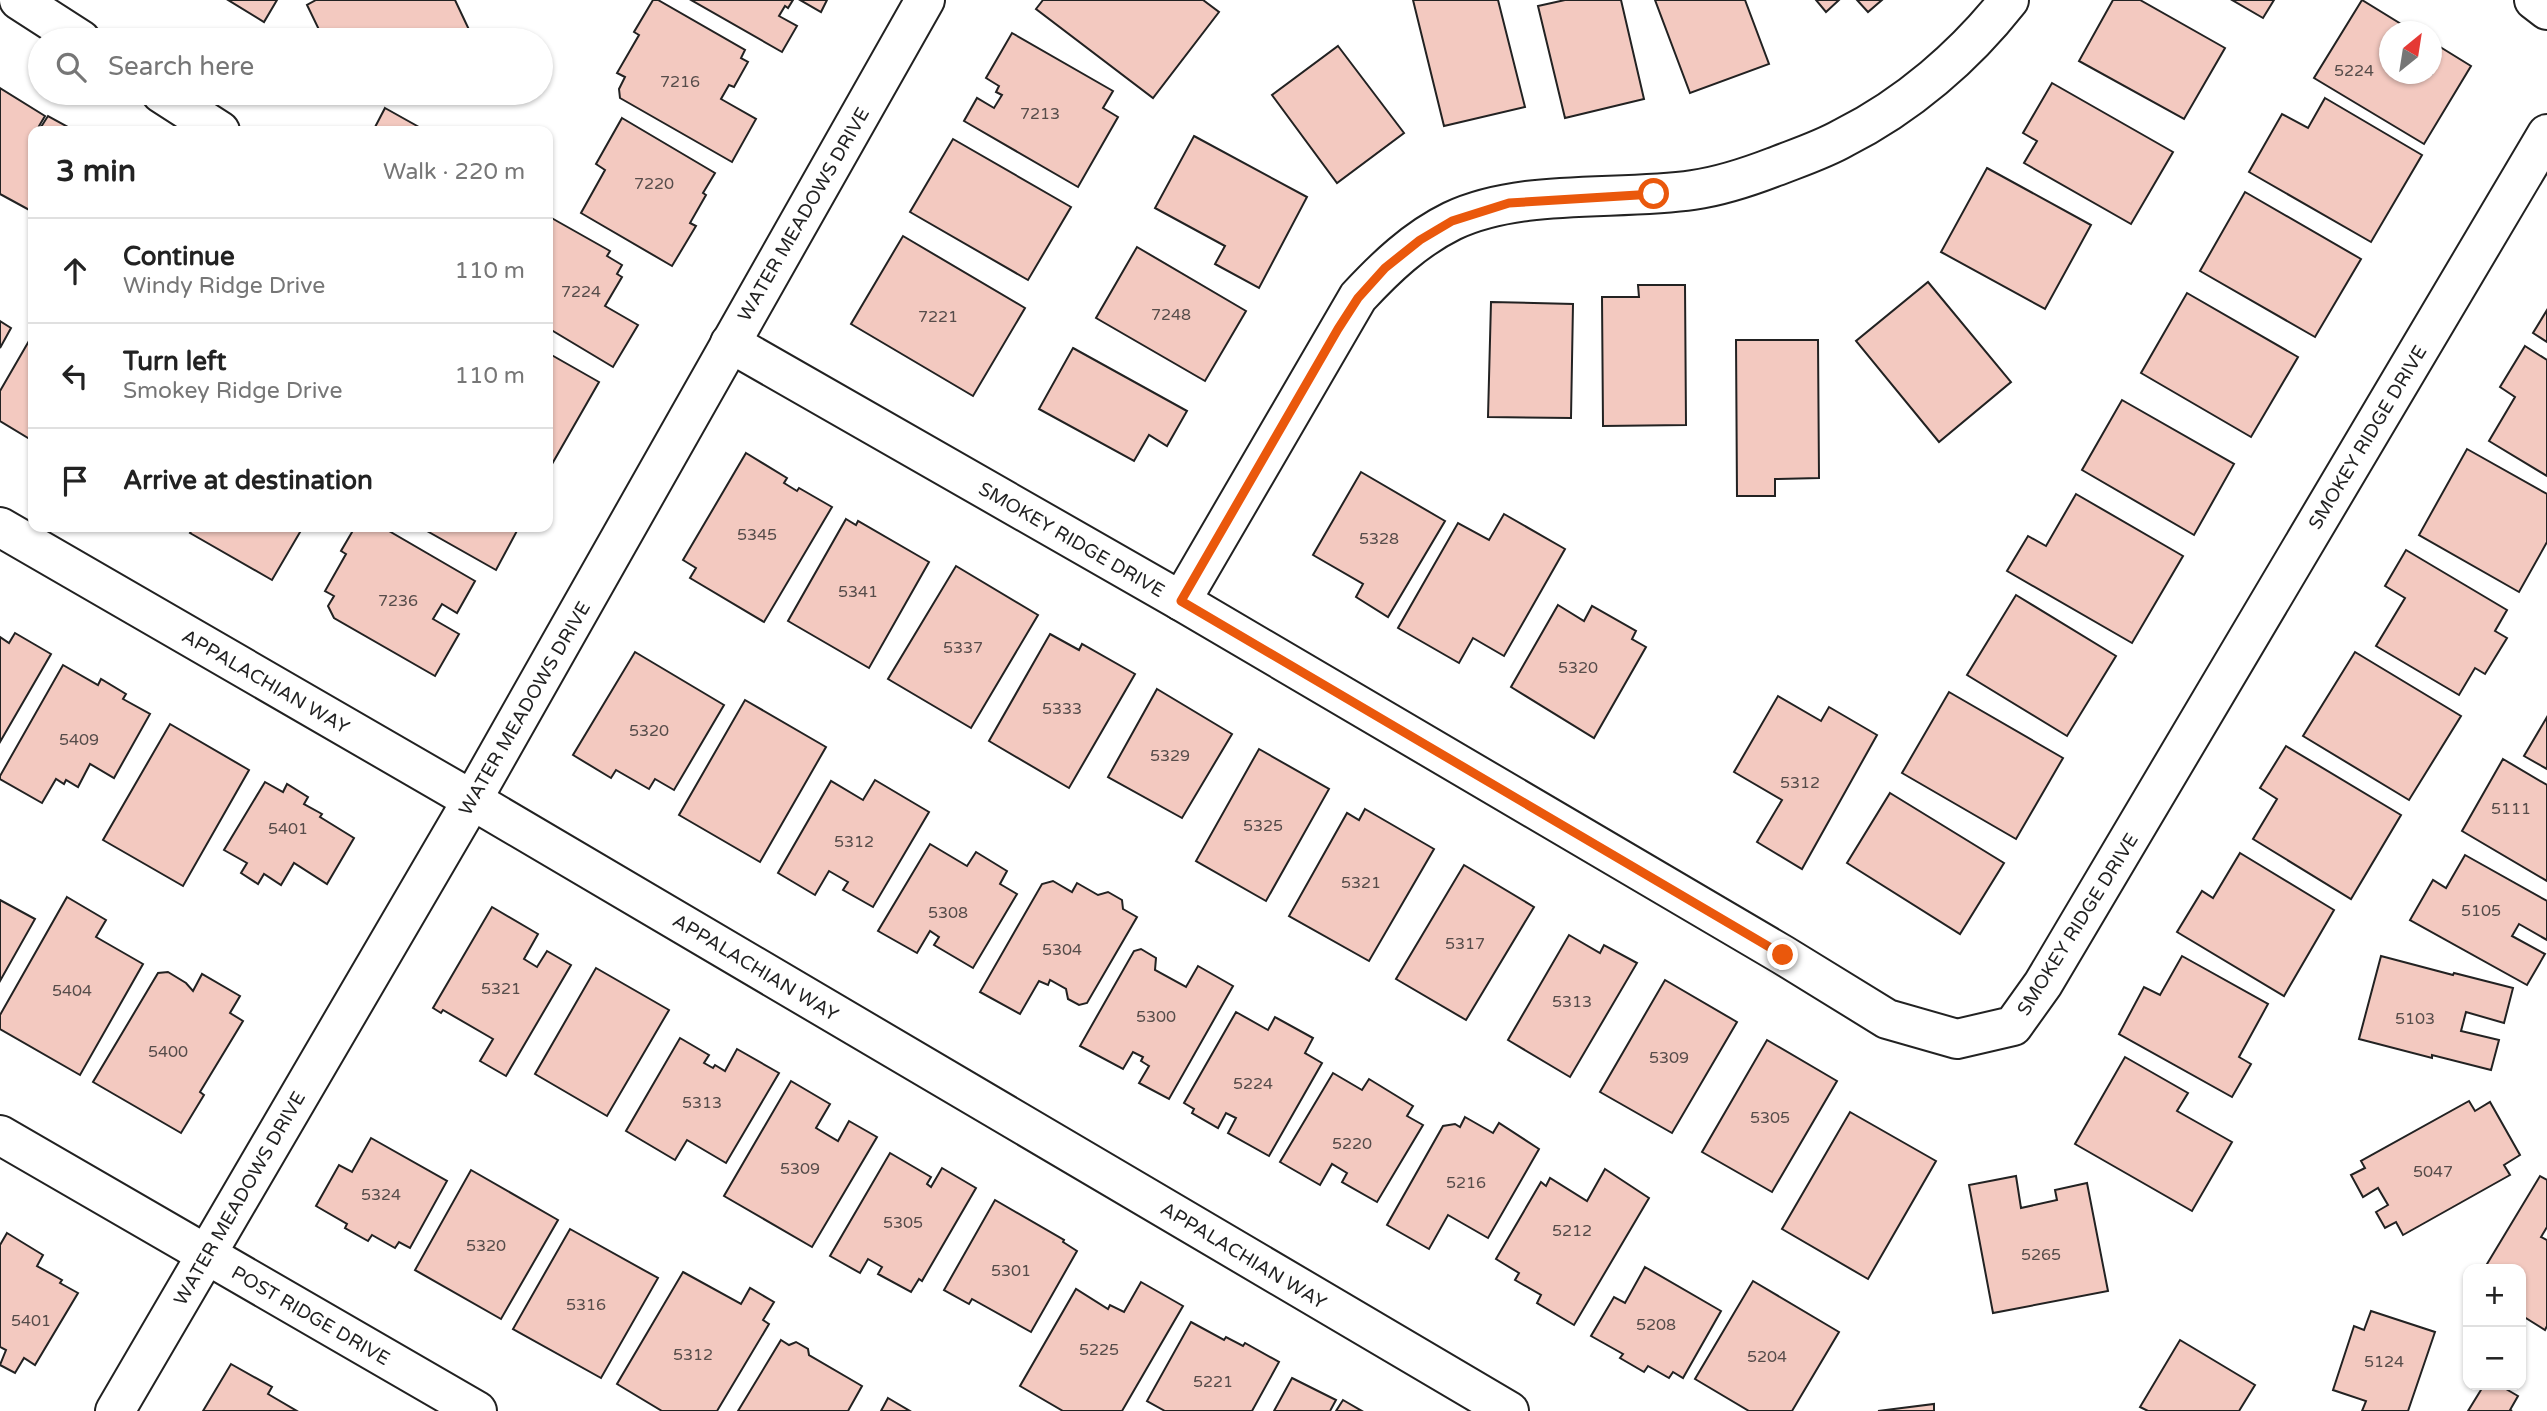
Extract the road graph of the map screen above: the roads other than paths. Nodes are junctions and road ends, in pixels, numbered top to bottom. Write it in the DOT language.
graph roads {
  1 [pos="19,0"];
  2 [pos="925,0"];
  3 [pos="2010,0"];
  4 [pos="2534,0"];
  5 [pos="2547,10"];
  6 [pos="62,28"];
  7 [pos="180,105"];
  8 [pos="212,126"];
  9 [pos="2547,134"];
  10 [pos="730,343"];
  11 [pos="0,527"];
  12 [pos="1181,601"];
  13 [pos="472,800"];
  14 [pos="0,1135"];
  15 [pos="206,1254"];
  16 [pos="115,1411"];
  17 [pos="477,1411"];
  18 [pos="1509,1411"];
  1 -- 6 [label="street"];
  2 -- 10 [label="street, WATER MEADOWS DRIVE"];
  3 -- 12 [label="street"];
  4 -- 5 [label="street"];
  7 -- 8 [label="street"];
  9 -- 12 [label="street, SMOKEY RIDGE DRIVE"];
  10 -- 12 [label="street, SMOKEY RIDGE DRIVE"];
  10 -- 13 [label="street, WATER MEADOWS DRIVE"];
  11 -- 13 [label="street, APPALACHIAN WAY"];
  13 -- 15 [label="street, WATER MEADOWS DRIVE"];
  13 -- 18 [label="street, APPALACHIAN WAY"];
  14 -- 15 [label="street, POST RIDGE DRIVE"];
  15 -- 16 [label="street, WATER MEADOWS DRIVE"];
  15 -- 17 [label="street, POST RIDGE DRIVE"];
}
